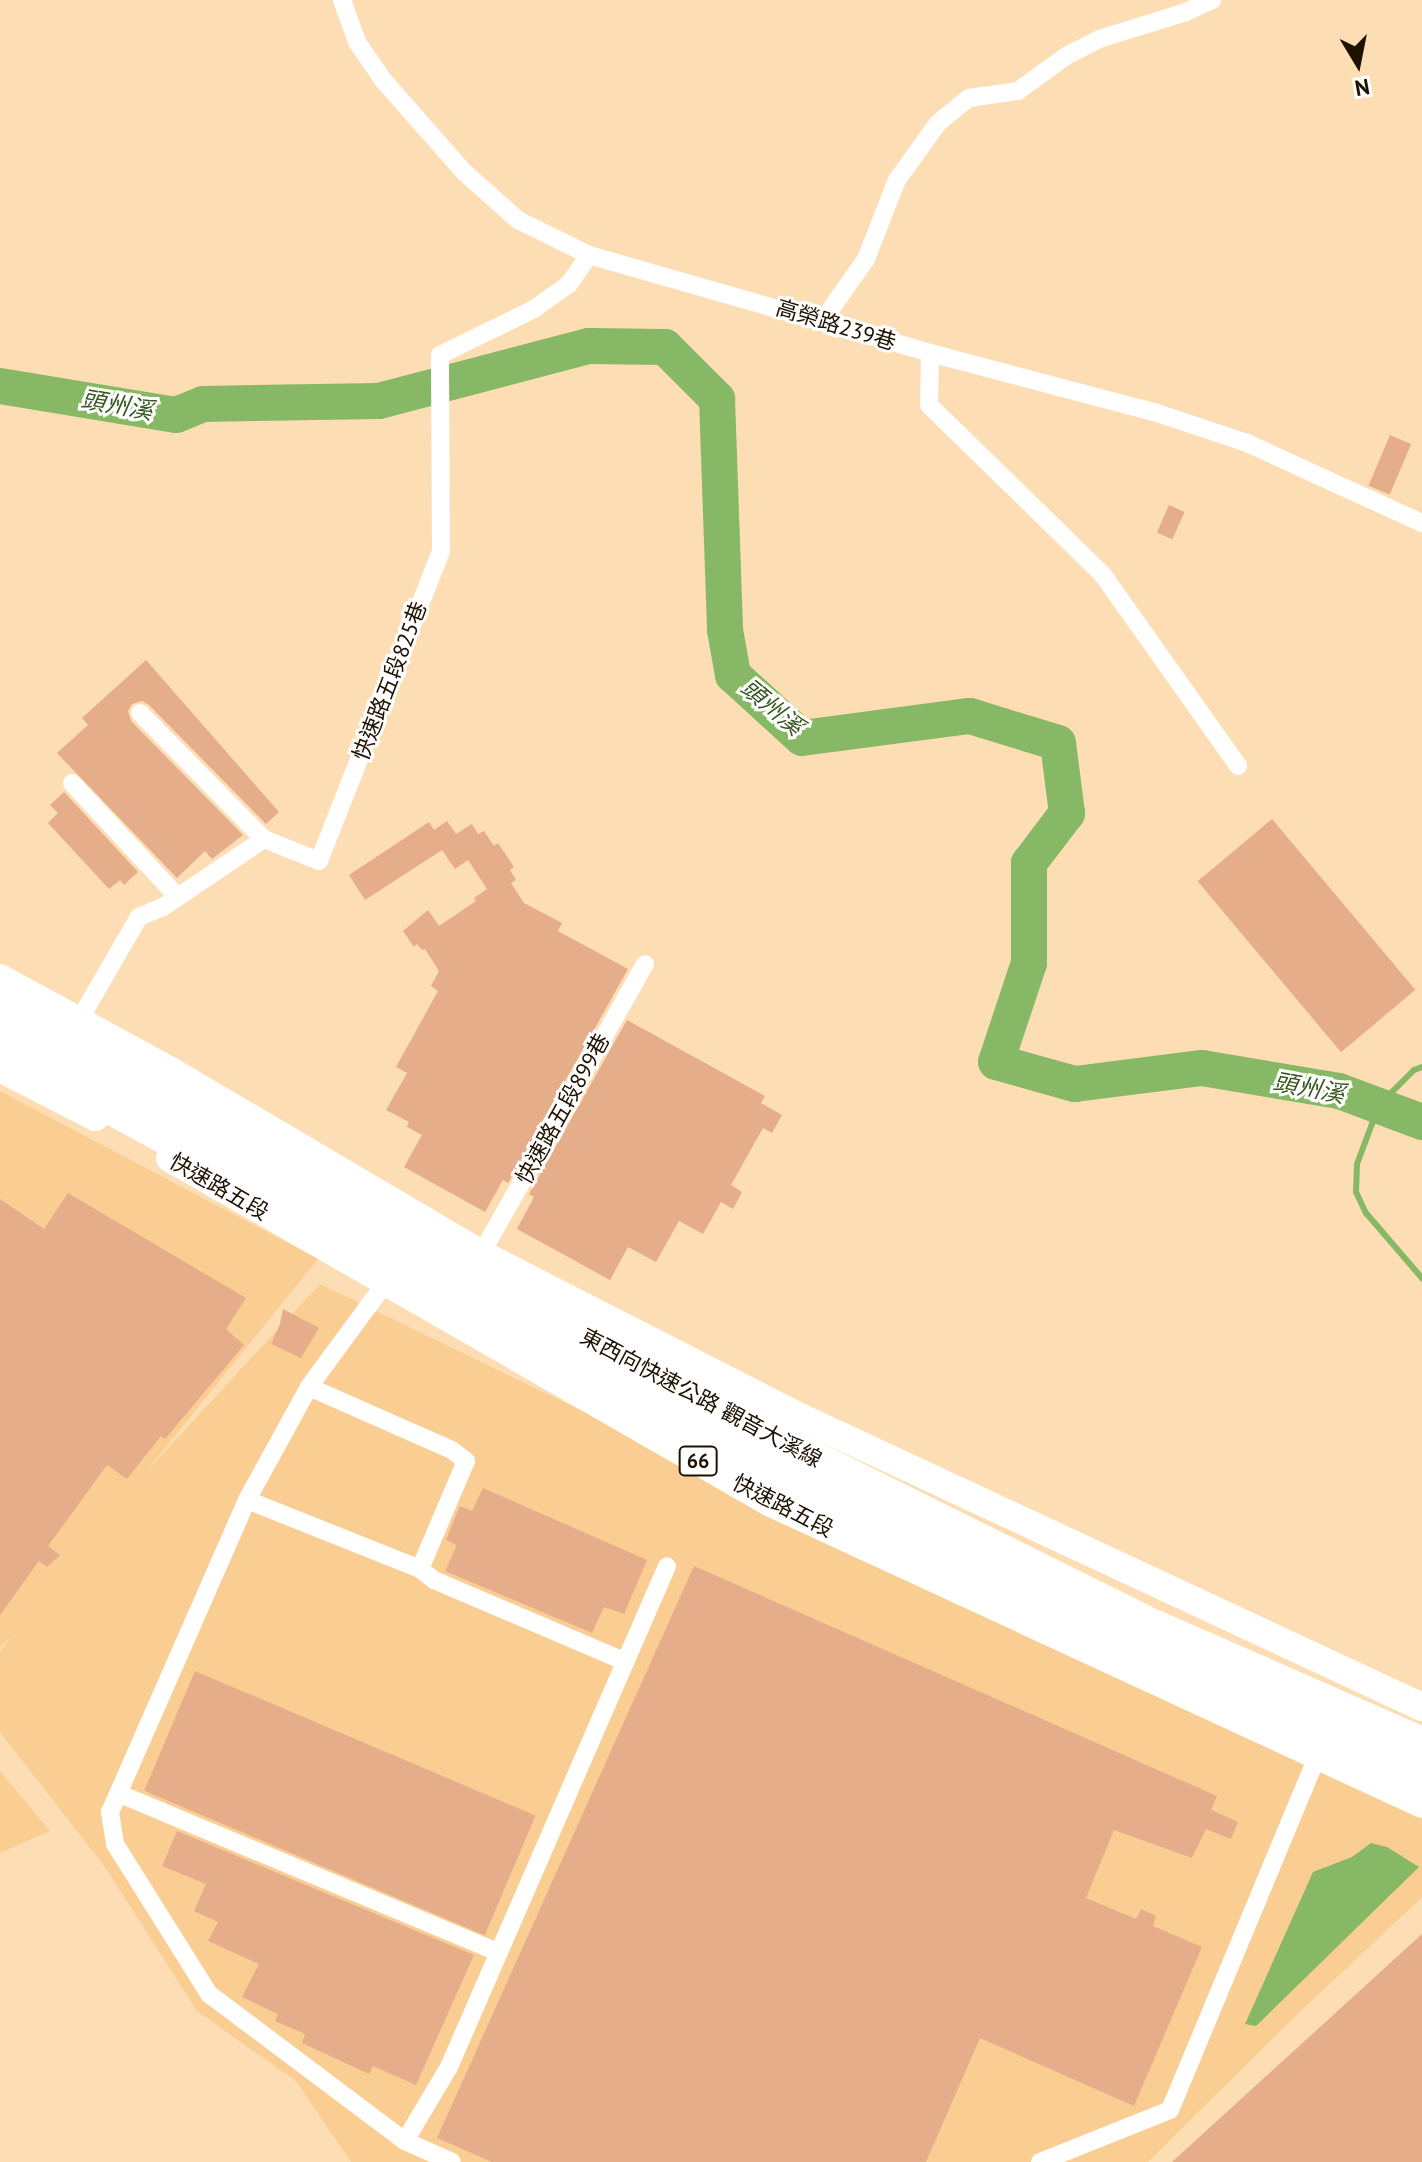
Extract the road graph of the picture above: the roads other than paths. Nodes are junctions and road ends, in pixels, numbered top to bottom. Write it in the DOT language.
graph roads {
  1 [pos="342,0"];
  2 [pos="1212,0"];
  3 [pos="589,255"];
  4 [pos="823,320"];
  5 [pos="930,353"];
  6 [pos="1422,523"];
  7 [pos="140,713"];
  8 [pos="1238,766"];
  9 [pos="72,783"];
  10 [pos="264,839"];
  11 [pos="178,897"];
  12 [pos="645,964"];
  13 [pos="0,978"];
  14 [pos="0,1011"];
  15 [pos="80,1019"];
  16 [pos="0,1047"];
  17 [pos="0,1068"];
  18 [pos="481,1254"];
  19 [pos="386,1282"];
  20 [pos="309,1387"];
  21 [pos="247,1500"];
  22 [pos="667,1566"];
  23 [pos="420,1569"];
  24 [pos="624,1661"];
  25 [pos="1422,1707"];
  26 [pos="1422,1744"];
  27 [pos="1317,1756"];
  28 [pos="1422,1778"];
  29 [pos="120,1794"];
  30 [pos="1422,1804"];
  31 [pos="498,1952"];
  32 [pos="405,2141"];
  33 [pos="452,2162"];
  34 [pos="1040,2162"];
  1 -- 3 [label="street, 高榮路239巷"];
  2 -- 4 [label="street"];
  3 -- 4 [label="street, 高榮路239巷"];
  3 -- 10 [label="street, 快速路五段825巷"];
  4 -- 5 [label="street, 高榮路239巷"];
  5 -- 6 [label="street, 高榮路239巷"];
  5 -- 8 [label="street"];
  7 -- 10 [label="street"];
  9 -- 11 [label="street"];
  10 -- 11 [label="street"];
  11 -- 15 [label="street"];
  12 -- 18 [label="street, 快速路五段899巷"];
  13 -- 15 [label="main road"];
  14 -- 26 [label="highway, 東西向快速公路 觀音大溪線"];
  15 -- 18 [label="main road"];
  16 -- 28 [label="highway, 東西向快速公路 觀音大溪線 / 66"];
  17 -- 19 [label="main road, 快速路五段 / 66"];
  18 -- 25 [label="main road"];
  19 -- 20 [label="street"];
  19 -- 27 [label="main road, 快速路五段 / 66"];
  20 -- 21 [label="street"];
  20 -- 23 [label="street"];
  21 -- 23 [label="street"];
  21 -- 29 [label="street"];
  22 -- 24 [label="street"];
  23 -- 24 [label="street"];
  24 -- 31 [label="street"];
  27 -- 30 [label="main road, 快速路五段 / 66"];
  27 -- 34 [label="street"];
  29 -- 31 [label="street"];
  29 -- 32 [label="street"];
  31 -- 32 [label="street"];
  32 -- 33 [label="street"];
}
